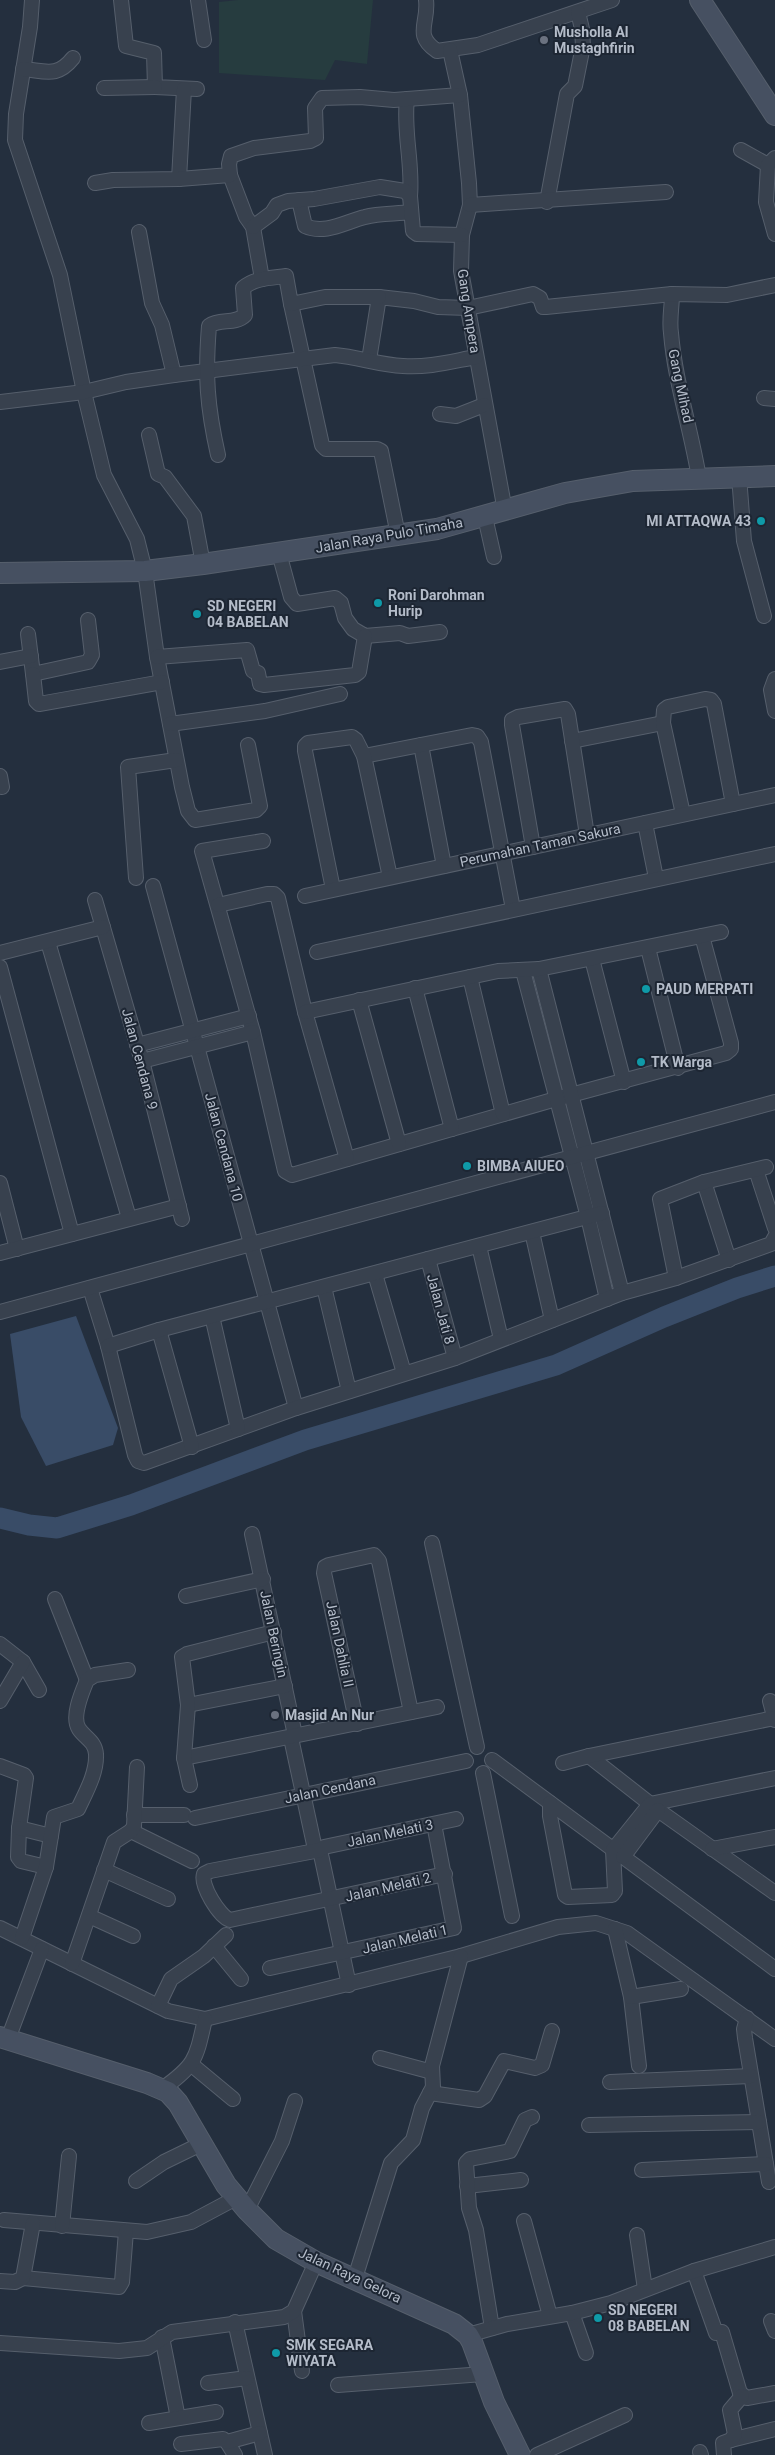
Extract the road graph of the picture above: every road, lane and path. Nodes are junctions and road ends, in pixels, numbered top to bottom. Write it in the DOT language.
graph roads {
  1 [pos="32,0"];
  2 [pos="121,0"];
  3 [pos="198,0"];
  4 [pos="426,0"];
  5 [pos="612,0"];
  6 [pos="700,0"];
  7 [pos="578,12"];
  8 [pos="204,40"];
  9 [pos="450,50"];
  10 [pos="73,58"];
  11 [pos="23,69"];
  12 [pos="155,87"];
  13 [pos="104,88"];
  14 [pos="460,96"];
  15 [pos="407,99"];
  16 [pos="775,115"];
  17 [pos="741,150"];
  18 [pos="772,162"];
  19 [pos="230,175"];
  20 [pos="179,179"];
  21 [pos="95,183"];
  22 [pos="666,192"];
  23 [pos="410,196"];
  24 [pos="299,200"];
  25 [pos="547,202"];
  26 [pos="470,205"];
  27 [pos="411,212"];
  28 [pos="253,227"];
  29 [pos="139,232"];
  30 [pos="775,234"];
  31 [pos="462,235"];
  32 [pos="262,279"];
  33 [pos="775,285"];
  34 [pos="672,294"];
  35 [pos="379,297"];
  36 [pos="291,304"];
  37 [pos="468,308"];
  38 [pos="476,357"];
  39 [pos="302,359"];
  40 [pos="369,360"];
  41 [pos="205,372"];
  42 [pos="174,375"];
  43 [pos="84,392"];
  44 [pos="0,402"];
  45 [pos="484,405"];
  46 [pos="440,414"];
  47 [pos="149,435"];
  48 [pos="218,455"];
  49 [pos="739,476"];
  50 [pos="775,476"];
  51 [pos="699,478"];
  52 [pos="505,511"];
  53 [pos="485,517"];
  54 [pos="398,535"];
  55 [pos="279,553"];
  56 [pos="494,557"];
  57 [pos="203,564"];
  58 [pos="145,571"];
  59 [pos="0,573"];
  60 [pos="764,616"];
  61 [pos="88,620"];
  62 [pos="440,632"];
  63 [pos="28,634"];
  64 [pos="365,636"];
  65 [pos="31,656"];
  66 [pos="158,657"];
  67 [pos="0,662"];
  68 [pos="34,674"];
  69 [pos="775,679"];
  70 [pos="162,682"];
  71 [pos="340,694"];
  72 [pos="775,711"];
  73 [pos="664,722"];
  74 [pos="170,724"];
  75 [pos="572,741"];
  76 [pos="248,745"];
  77 [pos="421,745"];
  78 [pos="364,756"];
  79 [pos="176,760"];
  80 [pos="775,795"];
  81 [pos="732,804"];
  82 [pos="683,814"];
  83 [pos="645,823"];
  84 [pos="587,835"];
  85 [pos="263,841"];
  86 [pos="533,847"];
  87 [pos="503,853"];
  88 [pos="775,854"];
  89 [pos="444,866"];
  90 [pos="136,878"];
  91 [pos="390,878"];
  92 [pos="656,878"];
  93 [pos="153,886"];
  94 [pos="333,890"];
  95 [pos="305,896"];
  96 [pos="95,900"];
  97 [pos="218,905"];
  98 [pos="513,909"];
  99 [pos="103,927"];
  100 [pos="721,932"];
  101 [pos="702,936"];
  102 [pos="48,942"];
  103 [pos="648,948"];
  104 [pos="317,952"];
  105 [pos="0,953"];
  106 [pos="592,959"];
  107 [pos="0,967"];
  108 [pos="539,969"];
  109 [pos="523,971"];
  110 [pos="470,977"];
  111 [pos="415,988"];
  112 [pos="359,1000"];
  113 [pos="304,1012"];
  114 [pos="249,1016"];
  115 [pos="193,1031"];
  116 [pos="253,1032"];
  117 [pos="137,1045"];
  118 [pos="197,1047"];
  119 [pos="142,1061"];
  120 [pos="678,1068"];
  121 [pos="624,1082"];
  122 [pos="563,1097"];
  123 [pos="775,1102"];
  124 [pos="503,1114"];
  125 [pos="452,1129"];
  126 [pos="399,1144"];
  127 [pos="586,1153"];
  128 [pos="572,1157"];
  129 [pos="347,1159"];
  130 [pos="704,1182"];
  131 [pos="0,1183"];
  132 [pos="602,1213"];
  133 [pos="588,1217"];
  134 [pos="129,1218"];
  135 [pos="775,1228"];
  136 [pos="532,1232"];
  137 [pos="72,1234"];
  138 [pos="775,1237"];
  139 [pos="250,1245"];
  140 [pos="479,1246"];
  141 [pos="17,1249"];
  142 [pos="0,1254"];
  143 [pos="428,1259"];
  144 [pos="729,1260"];
  145 [pos="616,1272"];
  146 [pos="375,1274"];
  147 [pos="601,1276"];
  148 [pos="676,1278"];
  149 [pos="324,1287"];
  150 [pos="90,1288"];
  151 [pos="622,1293"];
  152 [pos="607,1299"];
  153 [pos="266,1302"];
  154 [pos="0,1312"];
  155 [pos="212,1316"];
  156 [pos="552,1320"];
  157 [pos="159,1330"];
  158 [pos="501,1339"];
  159 [pos="108,1346"];
  160 [pos="455,1358"];
  161 [pos="404,1373"];
  162 [pos="349,1391"];
  163 [pos="296,1408"];
  164 [pos="238,1429"];
  165 [pos="192,1447"];
  166 [pos="252,1534"];
  167 [pos="432,1543"];
  168 [pos="263,1579"];
  169 [pos="186,1596"];
  170 [pos="55,1599"];
  171 [pos="274,1632"];
  172 [pos="0,1644"];
  173 [pos="24,1662"];
  174 [pos="128,1670"];
  175 [pos="86,1680"];
  176 [pos="285,1686"];
  177 [pos="39,1690"];
  178 [pos="0,1701"];
  179 [pos="770,1701"];
  180 [pos="188,1706"];
  181 [pos="437,1707"];
  182 [pos="411,1712"];
  183 [pos="775,1719"];
  184 [pos="358,1724"];
  185 [pos="295,1736"];
  186 [pos="477,1747"];
  187 [pos="589,1756"];
  188 [pos="184,1758"];
  189 [pos="492,1760"];
  190 [pos="466,1762"];
  191 [pos="563,1764"];
  192 [pos="0,1766"];
  193 [pos="137,1767"];
  194 [pos="483,1772"];
  195 [pos="775,1778"];
  196 [pos="190,1785"];
  197 [pos="308,1794"];
  198 [pos="550,1802"];
  199 [pos="654,1807"];
  200 [pos="134,1815"];
  201 [pos="456,1819"];
  202 [pos="434,1824"];
  203 [pos="19,1828"];
  204 [pos="131,1831"];
  205 [pos="51,1836"];
  206 [pos="775,1837"];
  207 [pos="319,1849"];
  208 [pos="712,1849"];
  209 [pos="618,1854"];
  210 [pos="192,1861"];
  211 [pos="46,1867"];
  212 [pos="104,1870"];
  213 [pos="445,1874"];
  214 [pos="203,1876"];
  215 [pos="775,1893"];
  216 [pos="168,1899"];
  217 [pos="330,1900"];
  218 [pos="89,1916"];
  219 [pos="512,1916"];
  220 [pos="0,1928"];
  221 [pos="615,1929"];
  222 [pos="226,1935"];
  223 [pos="133,1936"];
  224 [pos="22,1938"];
  225 [pos="214,1946"];
  226 [pos="42,1948"];
  227 [pos="342,1954"];
  228 [pos="462,1956"];
  229 [pos="72,1964"];
  230 [pos="270,1968"];
  231 [pos="775,1969"];
  232 [pos="241,1979"];
  233 [pos="349,1985"];
  234 [pos="681,1989"];
  235 [pos="631,1997"];
  236 [pos="158,2006"];
  237 [pos="747,2018"];
  238 [pos="205,2019"];
  239 [pos="552,2032"];
  240 [pos="4,2038"];
  241 [pos="775,2039"];
  242 [pos="380,2058"];
  243 [pos="192,2066"];
  244 [pos="640,2066"];
  245 [pos="432,2072"];
  246 [pos="751,2076"];
  247 [pos="610,2082"];
  248 [pos="162,2089"];
  249 [pos="430,2093"];
  250 [pos="233,2099"];
  251 [pos="295,2101"];
  252 [pos="532,2117"];
  253 [pos="759,2122"];
  254 [pos="589,2126"];
  255 [pos="201,2144"];
  256 [pos="69,2156"];
  257 [pos="766,2164"];
  258 [pos="642,2170"];
  259 [pos="521,2180"];
  260 [pos="136,2181"];
  261 [pos="769,2182"];
  262 [pos="467,2186"];
  263 [pos="242,2204"];
  264 [pos="4,2220"];
  265 [pos="524,2220"];
  266 [pos="33,2223"];
  267 [pos="62,2226"];
  268 [pos="126,2231"];
  269 [pos="637,2234"];
  270 [pos="775,2247"];
  271 [pos="316,2262"];
  272 [pos="694,2271"];
  273 [pos="23,2278"];
  274 [pos="355,2278"];
  275 [pos="0,2281"];
  276 [pos="645,2289"];
  277 [pos="294,2311"];
  278 [pos="572,2313"];
  279 [pos="550,2316"];
  280 [pos="235,2322"];
  281 [pos="492,2328"];
  282 [pos="468,2335"];
  283 [pos="162,2337"];
  284 [pos="0,2343"];
  285 [pos="586,2353"];
  286 [pos="302,2371"];
  287 [pos="483,2374"];
  288 [pos="247,2378"];
  289 [pos="208,2383"];
  290 [pos="338,2385"];
  291 [pos="775,2393"];
  292 [pos="742,2396"];
  293 [pos="216,2412"];
  294 [pos="625,2415"];
  295 [pos="178,2418"];
  296 [pos="148,2423"];
  297 [pos="775,2428"];
  298 [pos="260,2433"];
  299 [pos="731,2440"];
  300 [pos="227,2442"];
  301 [pos="181,2444"];
  302 [pos="235,2455"];
  303 [pos="265,2455"];
  304 [pos="520,2455"];
  305 [pos="537,2455"];
  306 [pos="724,2455"];
  1 -- 11 [label="street"];
  2 -- 12 [label="street"];
  3 -- 8 [label="street"];
  4 -- 9 [label="street"];
  5 -- 7 [label="street"];
  6 -- 16 [label="street"];
  7 -- 9 [label="street"];
  7 -- 25 [label="street"];
  9 -- 14 [label="street, Gang Ampera"];
  10 -- 11 [label="street"];
  11 -- 43 [label="street"];
  12 -- 13 [label="street"];
  12 -- 20 [label="street"];
  14 -- 15 [label="street"];
  14 -- 26 [label="street, Gang Ampera"];
  15 -- 19 [label="street"];
  15 -- 23 [label="street"];
  17 -- 18 [label="street"];
  18 -- 30 [label="street"];
  19 -- 20 [label="street"];
  19 -- 28 [label="street"];
  20 -- 21 [label="street"];
  22 -- 25 [label="street"];
  23 -- 24 [label="street"];
  23 -- 27 [label="street"];
  24 -- 27 [label="street"];
  24 -- 28 [label="street"];
  25 -- 26 [label="street"];
  26 -- 31 [label="street, Gang Ampera"];
  27 -- 31 [label="street"];
  28 -- 32 [label="street"];
  29 -- 42 [label="street"];
  31 -- 37 [label="street, Gang Ampera"];
  32 -- 36 [label="street"];
  32 -- 41 [label="street"];
  33 -- 34 [label="street"];
  34 -- 37 [label="street"];
  34 -- 51 [label="street, Gang Mihad"];
  35 -- 36 [label="street"];
  35 -- 37 [label="street"];
  35 -- 40 [label="street"];
  36 -- 39 [label="street"];
  37 -- 38 [label="street, Gang Ampera"];
  38 -- 40 [label="street"];
  38 -- 45 [label="street, Gang Ampera"];
  39 -- 40 [label="street"];
  39 -- 41 [label="street"];
  39 -- 54 [label="street"];
  41 -- 42 [label="street"];
  41 -- 48 [label="street"];
  42 -- 43 [label="street"];
  43 -- 44 [label="street"];
  43 -- 58 [label="street"];
  45 -- 46 [label="street"];
  45 -- 52 [label="street, Gang Ampera"];
  47 -- 57 [label="street"];
  49 -- 50 [label="street, Jalan Raya Pulo Timaha"];
  49 -- 51 [label="street, Jalan Raya Pulo Timaha"];
  49 -- 60 [label="street"];
  51 -- 52 [label="street, Jalan Raya Pulo Timaha"];
  52 -- 53 [label="street, Jalan Raya Pulo Timaha"];
  53 -- 54 [label="street, Jalan Raya Pulo Timaha"];
  53 -- 56 [label="street"];
  54 -- 55 [label="street, Jalan Raya Pulo Timaha"];
  55 -- 57 [label="street, Jalan Raya Pulo Timaha"];
  55 -- 64 [label="street"];
  57 -- 58 [label="street, Jalan Raya Pulo Timaha"];
  58 -- 59 [label="street, Jalan Raya Pulo Timaha"];
  58 -- 66 [label="street"];
  61 -- 68 [label="street"];
  62 -- 64 [label="street"];
  63 -- 65 [label="street"];
  64 -- 66 [label="street"];
  65 -- 67 [label="street"];
  65 -- 68 [label="street"];
  66 -- 70 [label="street"];
  68 -- 70 [label="street"];
  69 -- 72 [label="street"];
  70 -- 74 [label="street"];
  71 -- 74 [label="street"];
  73 -- 75 [label="street"];
  73 -- 81 [label="street"];
  73 -- 82 [label="street"];
  74 -- 79 [label="street"];
  75 -- 84 [label="street"];
  75 -- 86 [label="street"];
  76 -- 79 [label="street"];
  77 -- 78 [label="street"];
  77 -- 87 [label="street"];
  77 -- 89 [label="street"];
  78 -- 91 [label="street"];
  78 -- 94 [label="street"];
  79 -- 90 [label="street"];
  80 -- 81 [label="street, Perumahan Taman Sakura"];
  81 -- 82 [label="street, Perumahan Taman Sakura"];
  82 -- 83 [label="street, Perumahan Taman Sakura"];
  83 -- 84 [label="street, Perumahan Taman Sakura"];
  83 -- 92 [label="street"];
  84 -- 86 [label="street, Perumahan Taman Sakura"];
  85 -- 97 [label="street"];
  86 -- 87 [label="street, Perumahan Taman Sakura"];
  87 -- 89 [label="street, Perumahan Taman Sakura"];
  87 -- 98 [label="street"];
  88 -- 92 [label="street"];
  89 -- 91 [label="street, Perumahan Taman Sakura"];
  91 -- 94 [label="street, Perumahan Taman Sakura"];
  92 -- 98 [label="street"];
  93 -- 115 [label="street, Jalan Cendana 10"];
  94 -- 95 [label="street, Perumahan Taman Sakura"];
  96 -- 99 [label="street, Jalan Cendana 9"];
  97 -- 113 [label="street"];
  97 -- 114 [label="street"];
  98 -- 104 [label="street"];
  99 -- 102 [label="street"];
  99 -- 117 [label="street, Jalan Cendana 9"];
  100 -- 101 [label="street"];
  101 -- 103 [label="street"];
  101 -- 120 [label="street"];
  102 -- 105 [label="street"];
  102 -- 134 [label="street"];
  103 -- 106 [label="street"];
  103 -- 120 [label="street"];
  106 -- 108 [label="street"];
  106 -- 121 [label="street"];
  107 -- 137 [label="street"];
  108 -- 109 [label="street"];
  108 -- 122 [label="street"];
  109 -- 110 [label="street"];
  109 -- 122 [label="street"];
  110 -- 111 [label="street"];
  110 -- 124 [label="street"];
  111 -- 112 [label="street"];
  111 -- 125 [label="street"];
  112 -- 113 [label="street"];
  112 -- 126 [label="street"];
  113 -- 129 [label="street"];
  114 -- 115 [label="street"];
  114 -- 116 [label="street"];
  115 -- 117 [label="street"];
  115 -- 118 [label="street, Jalan Cendana 10"];
  116 -- 118 [label="street"];
  116 -- 129 [label="street"];
  117 -- 119 [label="street, Jalan Cendana 9"];
  118 -- 119 [label="street"];
  118 -- 139 [label="street, Jalan Cendana 10"];
  119 -- 134 [label="street, Jalan Cendana 9"];
  120 -- 121 [label="street"];
  121 -- 122 [label="street"];
  122 -- 124 [label="street"];
  122 -- 127 [label="street"];
  122 -- 128 [label="street"];
  123 -- 127 [label="street"];
  124 -- 125 [label="street"];
  125 -- 126 [label="street"];
  126 -- 129 [label="street"];
  127 -- 128 [label="street"];
  127 -- 132 [label="street"];
  128 -- 133 [label="street"];
  128 -- 139 [label="street"];
  130 -- 135 [label="street"];
  130 -- 144 [label="street"];
  130 -- 148 [label="street"];
  131 -- 141 [label="street"];
  132 -- 133 [label="street"];
  132 -- 145 [label="street"];
  133 -- 136 [label="street"];
  133 -- 147 [label="street"];
  134 -- 137 [label="street"];
  136 -- 140 [label="street"];
  136 -- 156 [label="street"];
  137 -- 141 [label="street"];
  138 -- 144 [label="street"];
  139 -- 150 [label="street"];
  139 -- 153 [label="street, Jalan Cendana 10"];
  140 -- 143 [label="street"];
  140 -- 158 [label="street"];
  141 -- 142 [label="street"];
  143 -- 146 [label="street"];
  143 -- 160 [label="street, Jalan Jati 8"];
  144 -- 148 [label="street"];
  145 -- 147 [label="street"];
  145 -- 151 [label="street"];
  146 -- 149 [label="street"];
  146 -- 161 [label="street"];
  147 -- 152 [label="street"];
  148 -- 151 [label="street"];
  149 -- 153 [label="street"];
  149 -- 162 [label="street"];
  150 -- 154 [label="street"];
  150 -- 159 [label="street"];
  151 -- 152 [label="street"];
  152 -- 156 [label="street"];
  153 -- 155 [label="street"];
  153 -- 163 [label="street, Jalan Cendana 10"];
  155 -- 157 [label="street"];
  155 -- 164 [label="street"];
  156 -- 158 [label="street"];
  157 -- 159 [label="street"];
  157 -- 165 [label="street"];
  158 -- 160 [label="street"];
  159 -- 165 [label="street"];
  160 -- 161 [label="street"];
  161 -- 162 [label="street"];
  162 -- 163 [label="street"];
  163 -- 164 [label="street"];
  164 -- 165 [label="street"];
  166 -- 168 [label="street, Jalan Beringin"];
  167 -- 186 [label="street"];
  168 -- 169 [label="street"];
  168 -- 171 [label="street, Jalan Beringin"];
  170 -- 175 [label="street"];
  171 -- 176 [label="street, Jalan Beringin"];
  171 -- 180 [label="street"];
  172 -- 173 [label="street"];
  173 -- 177 [label="street"];
  173 -- 178 [label="street"];
  174 -- 175 [label="street"];
  175 -- 205 [label="street"];
  176 -- 180 [label="street"];
  176 -- 185 [label="street, Jalan Beringin"];
  179 -- 183 [label="street"];
  180 -- 188 [label="street"];
  181 -- 182 [label="street"];
  182 -- 184 [label="street"];
  182 -- 184 [label="street, Jalan Dahlia II"];
  183 -- 187 [label="street"];
  184 -- 185 [label="street"];
  185 -- 188 [label="street"];
  185 -- 197 [label="street, Jalan Beringin"];
  186 -- 189 [label="street"];
  186 -- 190 [label="street"];
  187 -- 191 [label="street"];
  187 -- 199 [label="street"];
  188 -- 196 [label="street"];
  189 -- 194 [label="street"];
  189 -- 198 [label="street"];
  190 -- 194 [label="street"];
  190 -- 197 [label="street, Jalan Cendana"];
  192 -- 203 [label="street"];
  193 -- 200 [label="street"];
  194 -- 219 [label="street"];
  195 -- 199 [label="street"];
  197 -- 200 [label="street, Jalan Cendana"];
  197 -- 207 [label="street, Jalan Beringin"];
  198 -- 209 [label="street"];
  198 -- 209 [label="street"];
  199 -- 208 [label="street"];
  199 -- 209 [label="street"];
  200 -- 204 [label="street"];
  201 -- 202 [label="street, Jalan Melati 3"];
  202 -- 207 [label="street, Jalan Melati 3"];
  202 -- 213 [label="street, Jalan Melati 1"];
  203 -- 205 [label="street"];
  203 -- 211 [label="street"];
  204 -- 210 [label="street"];
  204 -- 212 [label="street"];
  205 -- 211 [label="street"];
  206 -- 208 [label="street"];
  207 -- 214 [label="street, Jalan Melati 3"];
  207 -- 217 [label="street, Jalan Beringin"];
  208 -- 215 [label="street"];
  209 -- 231 [label="street"];
  211 -- 224 [label="street"];
  212 -- 216 [label="street"];
  212 -- 218 [label="street"];
  213 -- 217 [label="street, Jalan Melati 2"];
  213 -- 227 [label="street, Jalan Melati 1"];
  214 -- 217 [label="street, Jalan Melati 2"];
  217 -- 227 [label="street, Jalan Beringin"];
  218 -- 223 [label="street"];
  218 -- 229 [label="street"];
  220 -- 224 [label="street"];
  221 -- 228 [label="street"];
  221 -- 235 [label="street"];
  221 -- 237 [label="street"];
  222 -- 225 [label="street"];
  224 -- 226 [label="street"];
  225 -- 232 [label="street"];
  225 -- 236 [label="street"];
  226 -- 229 [label="street"];
  226 -- 240 [label="street"];
  227 -- 230 [label="street"];
  227 -- 233 [label="street, Jalan Beringin"];
  228 -- 233 [label="street"];
  228 -- 245 [label="street"];
  229 -- 236 [label="street"];
  233 -- 238 [label="street"];
  234 -- 235 [label="street"];
  235 -- 244 [label="street"];
  236 -- 238 [label="street"];
  237 -- 241 [label="street"];
  237 -- 246 [label="street"];
  238 -- 243 [label="street"];
  239 -- 249 [label="street"];
  240 -- 248 [label="street, Jalan Raya Gelora"];
  242 -- 245 [label="street"];
  243 -- 248 [label="street"];
  243 -- 250 [label="street"];
  245 -- 249 [label="street"];
  246 -- 247 [label="street"];
  246 -- 253 [label="street"];
  248 -- 255 [label="street, Jalan Raya Gelora"];
  249 -- 274 [label="street"];
  251 -- 263 [label="street"];
  252 -- 262 [label="street"];
  253 -- 254 [label="street"];
  253 -- 257 [label="street"];
  255 -- 260 [label="street"];
  255 -- 263 [label="street, Jalan Raya Gelora"];
  256 -- 267 [label="street"];
  257 -- 258 [label="street"];
  257 -- 261 [label="street"];
  259 -- 262 [label="street"];
  262 -- 281 [label="street"];
  263 -- 268 [label="street"];
  263 -- 271 [label="street, Jalan Raya Gelora"];
  264 -- 266 [label="street"];
  265 -- 279 [label="street"];
  266 -- 267 [label="street"];
  266 -- 273 [label="street"];
  267 -- 268 [label="street"];
  268 -- 273 [label="street"];
  269 -- 276 [label="street"];
  270 -- 272 [label="street"];
  271 -- 274 [label="street, Jalan Raya Gelora"];
  271 -- 277 [label="street"];
  272 -- 276 [label="street"];
  272 -- 292 [label="street"];
  273 -- 275 [label="street"];
  274 -- 282 [label="street, Jalan Raya Gelora"];
  276 -- 278 [label="street"];
  277 -- 280 [label="street"];
  277 -- 286 [label="street"];
  278 -- 279 [label="street"];
  278 -- 285 [label="street"];
  279 -- 281 [label="street"];
  280 -- 283 [label="street"];
  280 -- 288 [label="street"];
  281 -- 282 [label="street"];
  282 -- 287 [label="street"];
  283 -- 284 [label="street"];
  283 -- 295 [label="street"];
  287 -- 290 [label="street"];
  287 -- 304 [label="street"];
  288 -- 289 [label="street"];
  288 -- 298 [label="street"];
  291 -- 292 [label="street"];
  292 -- 299 [label="street"];
  293 -- 295 [label="street"];
  294 -- 305 [label="street"];
  295 -- 296 [label="street"];
  297 -- 299 [label="street"];
  298 -- 300 [label="street"];
  298 -- 303 [label="street"];
  299 -- 306 [label="street"];
  300 -- 301 [label="street"];
  300 -- 302 [label="street"];
}
